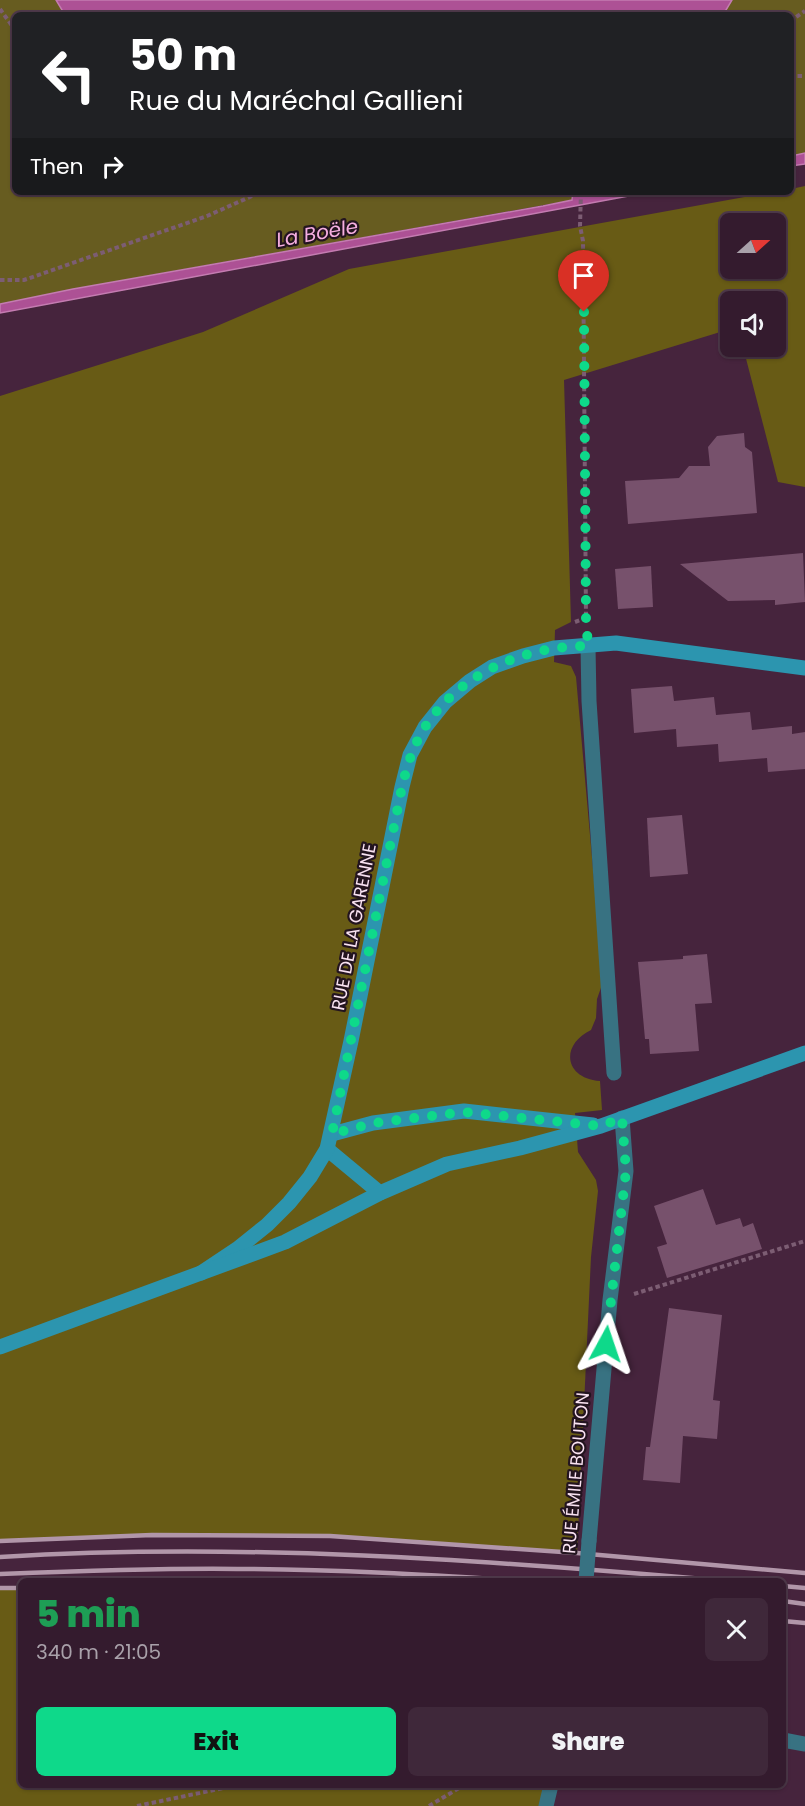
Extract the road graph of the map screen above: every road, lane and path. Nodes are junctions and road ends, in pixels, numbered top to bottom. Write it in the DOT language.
graph roads {
  1 [pos="0,9"];
  2 [pos="12,26"];
  3 [pos="254,195"];
  4 [pos="581,195"];
  5 [pos="0,280"];
  6 [pos="588,646"];
  7 [pos="805,668"];
  8 [pos="805,1053"];
  9 [pos="614,1073"];
  10 [pos="622,1118"];
  11 [pos="601,1126"];
  12 [pos="332,1134"];
  13 [pos="327,1149"];
  14 [pos="380,1193"];
  15 [pos="805,1241"];
  16 [pos="201,1273"];
  17 [pos="610,1300"];
  18 [pos="0,1347"];
  19 [pos="586,1578"];
  20 [pos="786,1741"];
  21 [pos="805,1744"];
  22 [pos="224,1788"];
  23 [pos="459,1788"];
  24 [pos="550,1788"];
  25 [pos="137,1806"];
  26 [pos="429,1806"];
  27 [pos="546,1806"];
  1 -- 2 [label="path"];
  3 -- 5 [label="path"];
  4 -- 6 [label="path"];
  6 -- 7 [label="main road, RUE DE LA GARENNE"];
  6 -- 9 [label="street"];
  6 -- 12 [label="main road, RUE DE LA GARENNE"];
  8 -- 10 [label="main road"];
  10 -- 11 [label="main road"];
  10 -- 17 [label="street, RUE ÉMILE BOUTON"];
  11 -- 12 [label="main road"];
  11 -- 14 [label="main road"];
  12 -- 13 [label="main road, RUE DE LA GARENNE"];
  13 -- 14 [label="main road"];
  13 -- 16 [label="main road, RUE DE LA GARENNE"];
  14 -- 16 [label="main road"];
  15 -- 17 [label="path"];
  16 -- 18 [label="main road"];
  17 -- 19 [label="street, RUE ÉMILE BOUTON, bridge"];
  20 -- 21 [label="street"];
  22 -- 25 [label="path"];
  23 -- 26 [label="path"];
  24 -- 27 [label="street"];
}
